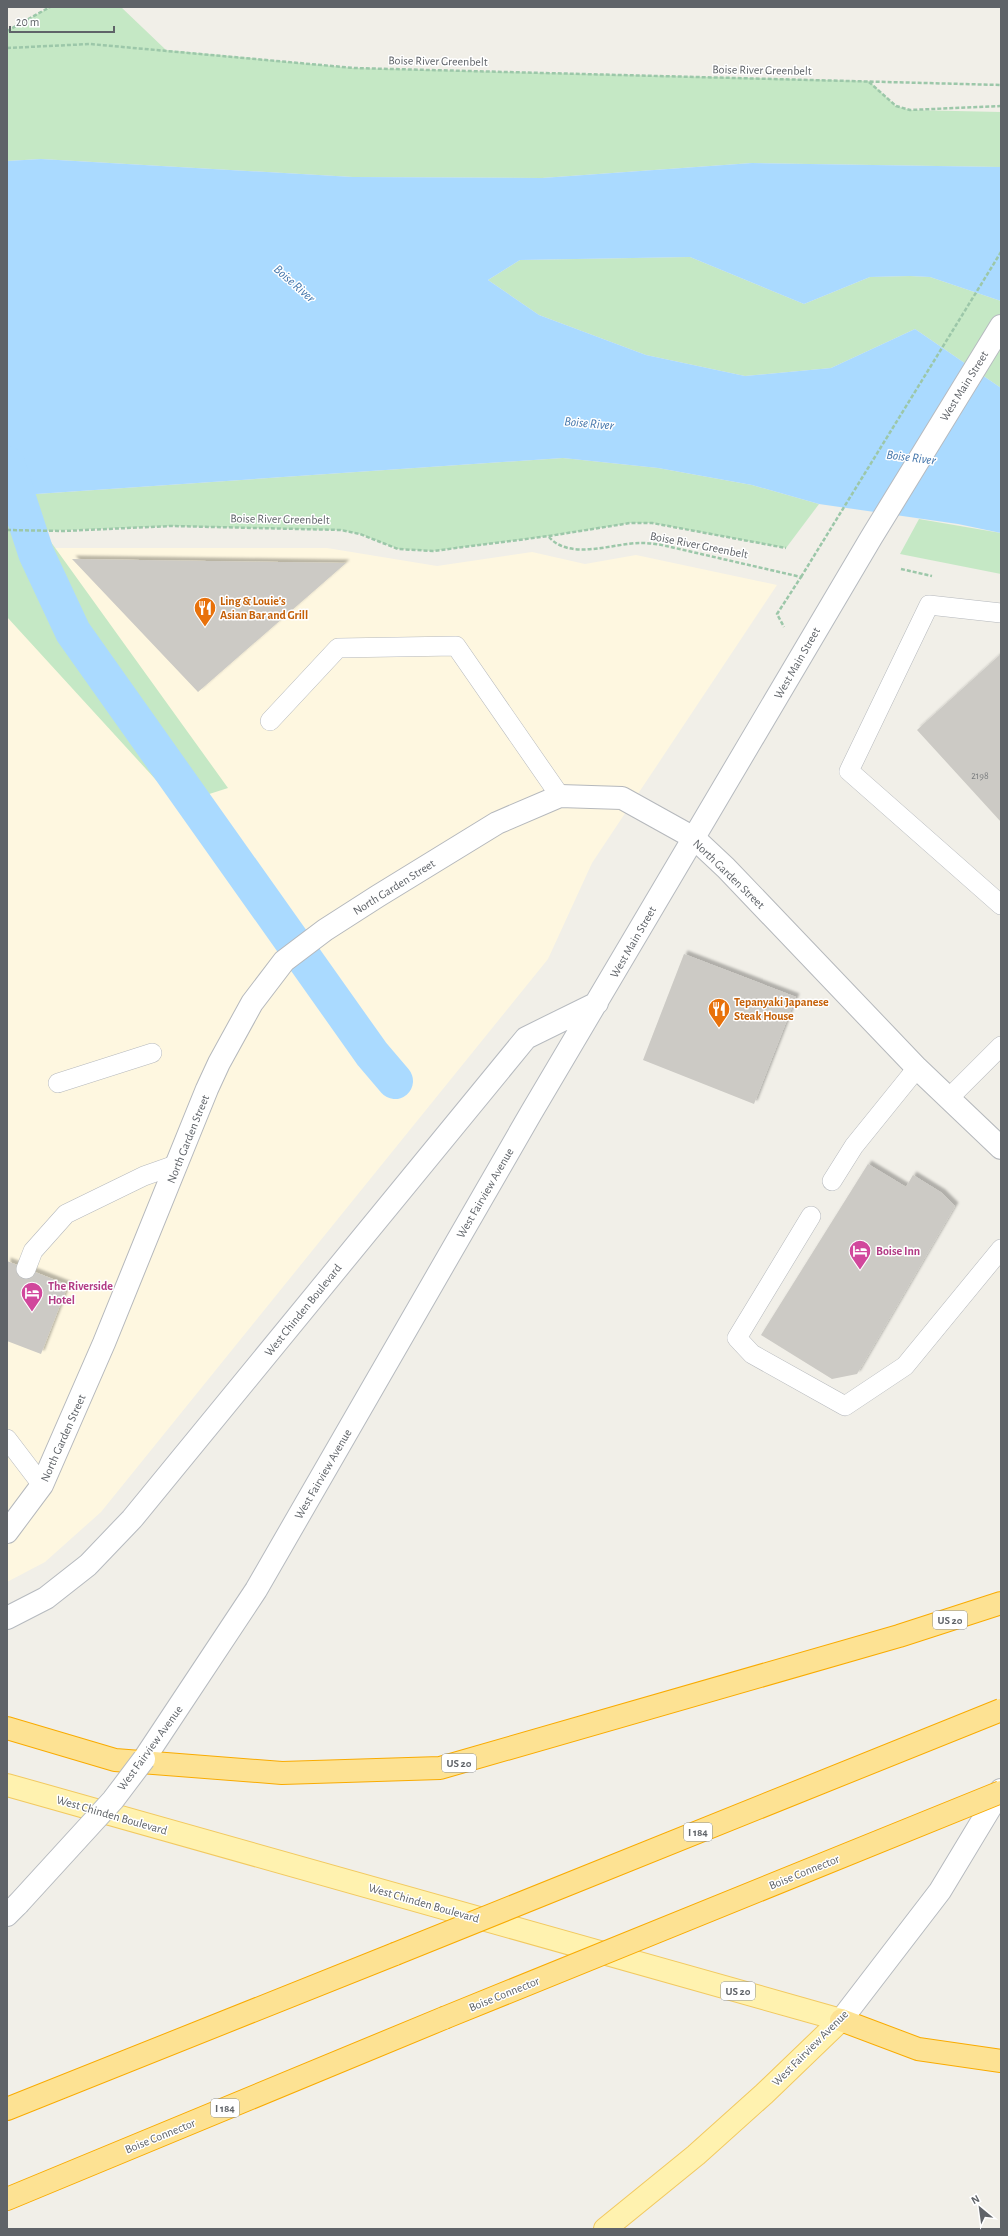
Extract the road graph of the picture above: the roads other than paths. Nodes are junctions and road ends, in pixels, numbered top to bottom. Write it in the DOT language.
graph roads {
  1 [pos="1001,326"];
  2 [pos="1001,613"];
  3 [pos="270,721"];
  4 [pos="560,796"];
  5 [pos="694,838"];
  6 [pos="1001,905"];
  7 [pos="597,1003"];
  8 [pos="1001,1046"];
  9 [pos="152,1053"];
  10 [pos="917,1068"];
  11 [pos="58,1083"];
  12 [pos="949,1098"];
  13 [pos="1001,1148"];
  14 [pos="178,1164"];
  15 [pos="832,1181"];
  16 [pos="811,1216"];
  17 [pos="1001,1248"];
  18 [pos="26,1269"];
  19 [pos="7,1439"];
  20 [pos="42,1485"];
  21 [pos="7,1532"];
  22 [pos="1001,1603"];
  23 [pos="7,1618"];
  24 [pos="1001,1710"];
  25 [pos="7,1728"];
  26 [pos="7,1785"];
  27 [pos="1001,1791"];
  28 [pos="13,1910"];
  29 [pos="841,2020"];
  30 [pos="1001,2061"];
  31 [pos="7,2108"];
  32 [pos="7,2199"];
  33 [pos="604,2229"];
  1 -- 5 [label="main road, West Main Street"];
  2 -- 6 [label="lane"];
  3 -- 4 [label="lane"];
  4 -- 5 [label="main road, North Garden Street"];
  4 -- 14 [label="main road, North Garden Street"];
  5 -- 7 [label="main road, West Main Street"];
  5 -- 10 [label="main road, North Garden Street"];
  7 -- 23 [label="main road, West Chinden Boulevard"];
  7 -- 28 [label="main road, West Fairview Avenue, bridge"];
  8 -- 12 [label="lane"];
  9 -- 11 [label="lane"];
  10 -- 12 [label="main road, North Garden Street"];
  10 -- 15 [label="lane"];
  12 -- 13 [label="main road, North Garden Street"];
  14 -- 18 [label="lane"];
  14 -- 20 [label="main road, North Garden Street"];
  16 -- 17 [label="lane"];
  19 -- 20 [label="lane"];
  20 -- 21 [label="main road, North Garden Street"];
  22 -- 25 [label="highway, US 20"];
  24 -- 31 [label="highway, I 184, bridge"];
  26 -- 29 [label="main road, West Chinden Boulevard / US 20"];
  27 -- 29 [label="main road, West Fairview Avenue"];
  27 -- 32 [label="highway, Boise Connector / I 184, bridge"];
  29 -- 30 [label="highway, US 20"];
  29 -- 33 [label="main road, West Fairview Avenue"];
}
